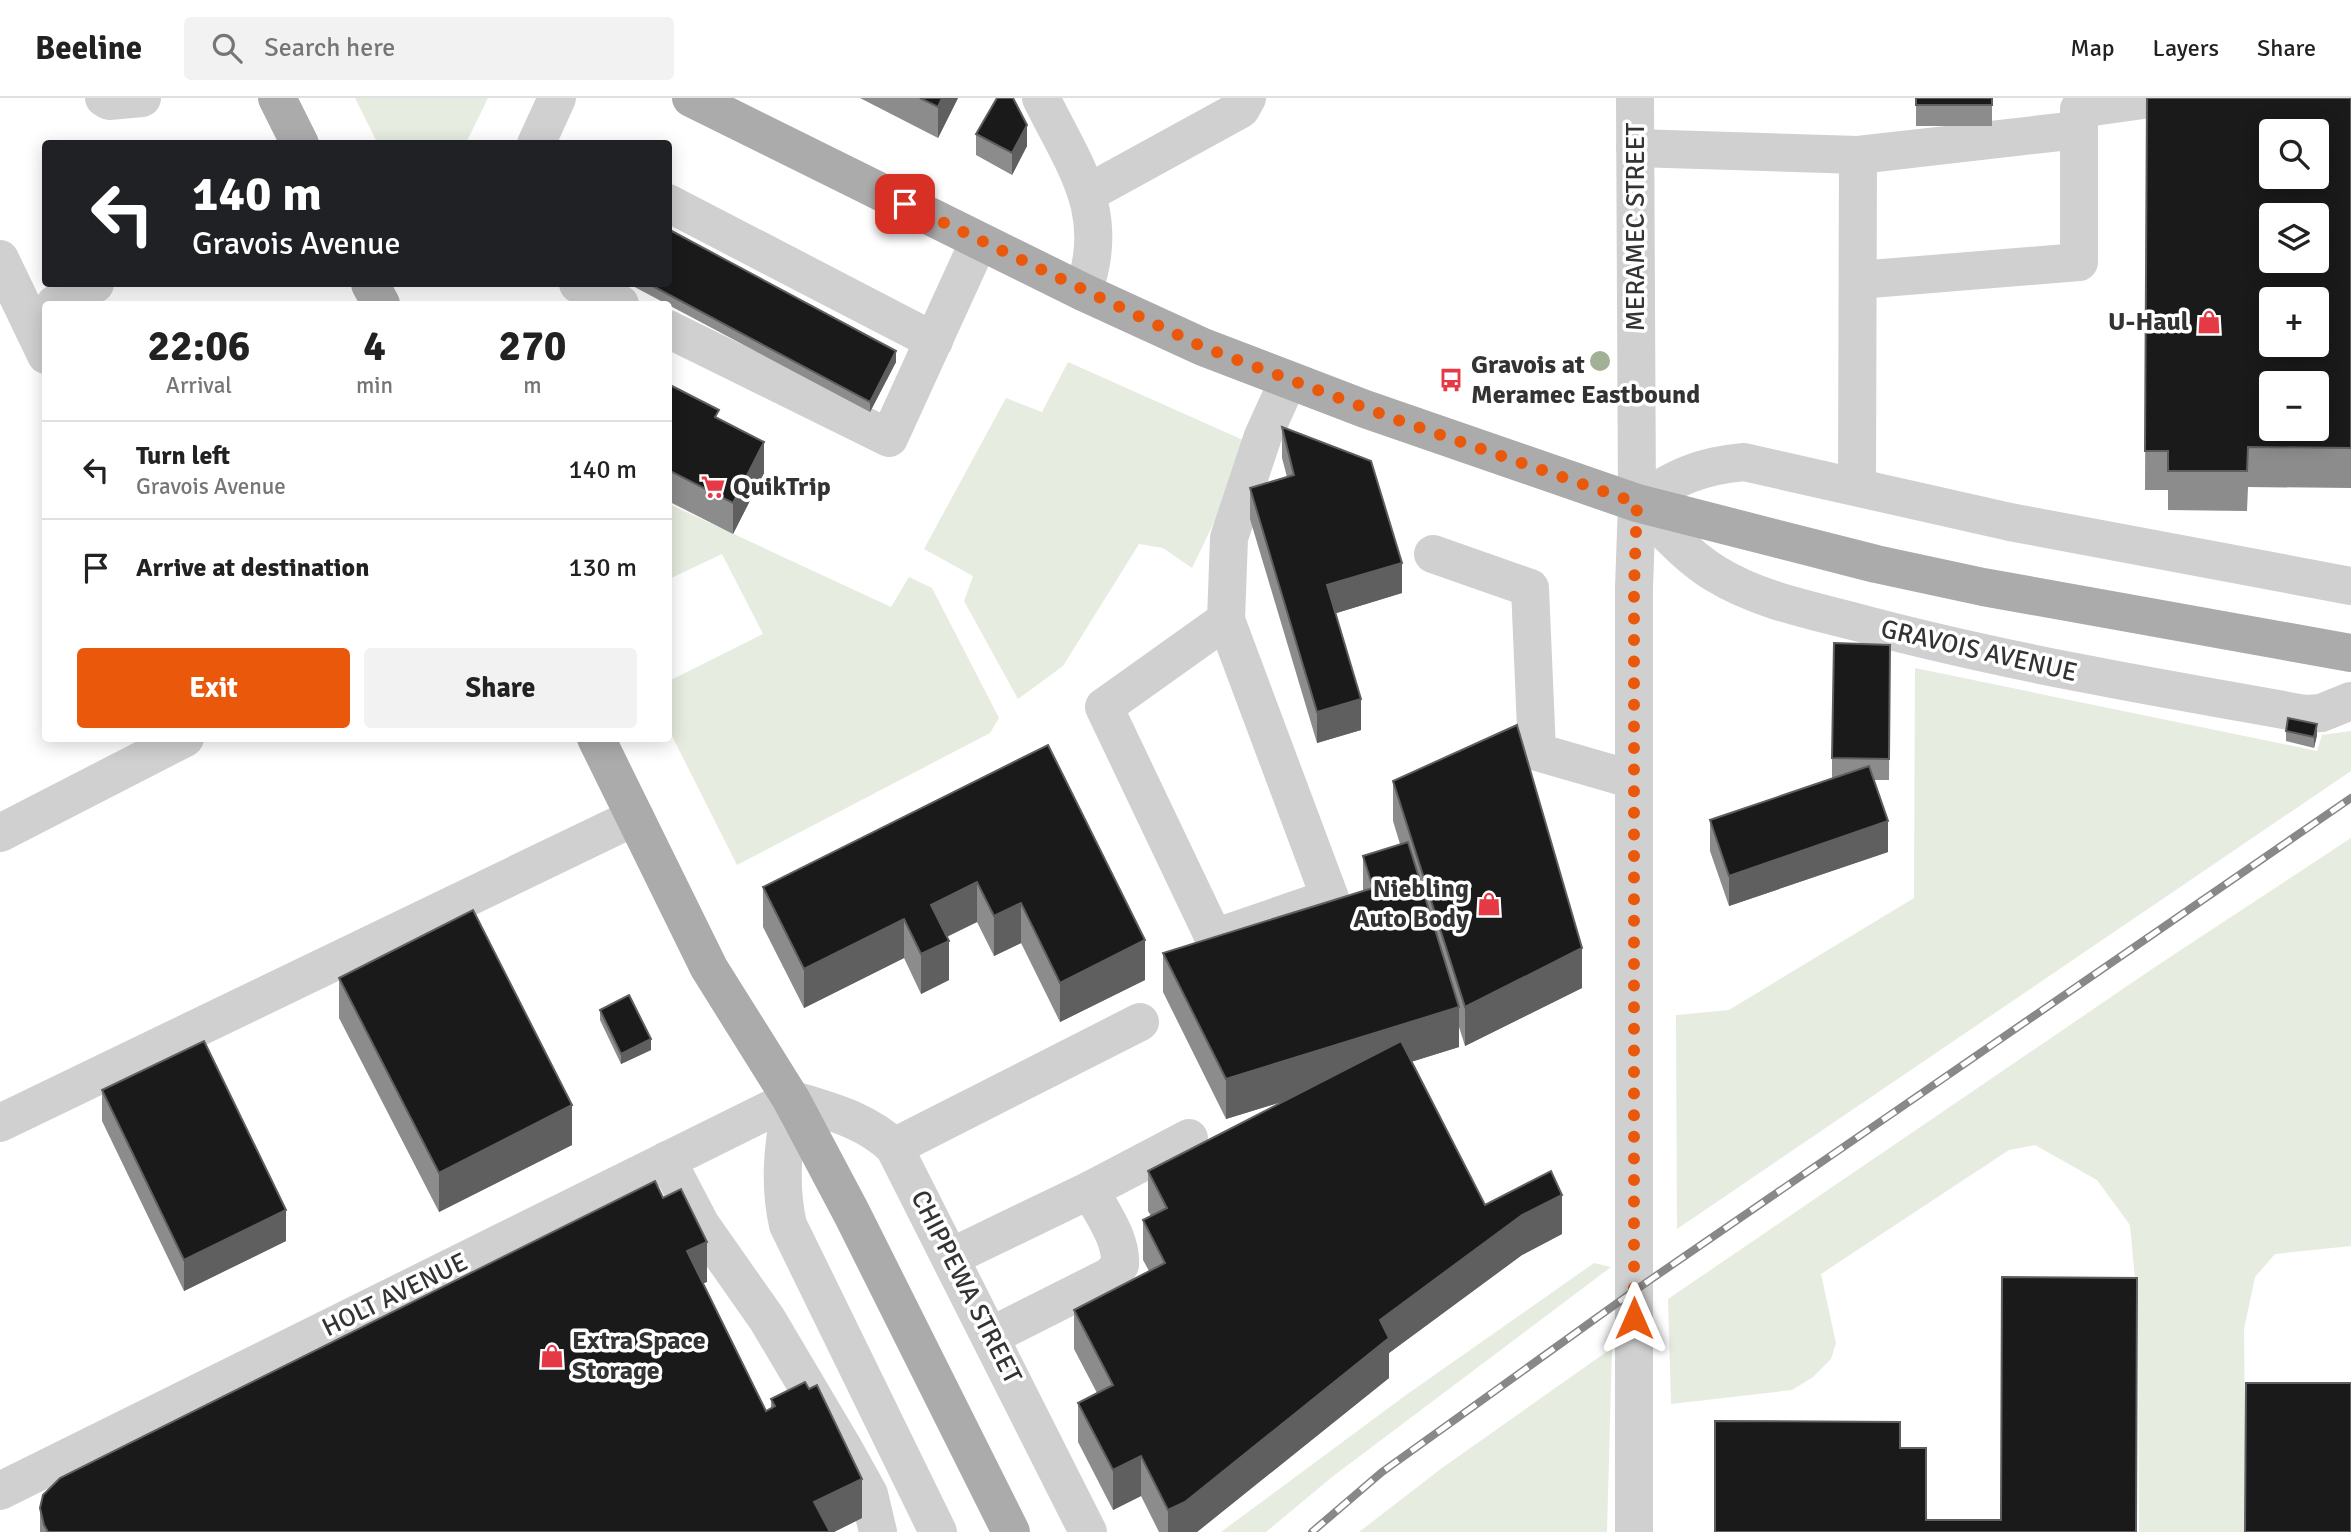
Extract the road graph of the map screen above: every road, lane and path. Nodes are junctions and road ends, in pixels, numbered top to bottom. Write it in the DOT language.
graph roads {
  1 [pos="104,98"];
  2 [pos="142,98"];
  3 [pos="277,98"];
  4 [pos="557,98"];
  5 [pos="691,98"];
  6 [pos="1041,98"];
  7 [pos="1247,98"];
  8 [pos="1635,98"];
  9 [pos="2157,98"];
  10 [pos="2078,130"];
  11 [pos="298,140"];
  12 [pos="544,140"];
  13 [pos="1635,148"];
  14 [pos="1858,155"];
  15 [pos="1088,193"];
  16 [pos="682,210"];
  17 [pos="736,238"];
  18 [pos="979,241"];
  19 [pos="680,254"];
  20 [pos="0,259"];
  21 [pos="777,259"];
  22 [pos="718,275"];
  23 [pos="815,279"];
  24 [pos="1858,280"];
  25 [pos="89,287"];
  26 [pos="1083,292"];
  27 [pos="857,300"];
  28 [pos="62,301"];
  29 [pos="42,310"];
  30 [pos="675,315"];
  31 [pos="895,320"];
  32 [pos="934,341"];
  33 [pos="730,359"];
  34 [pos="767,378"];
  35 [pos="1288,381"];
  36 [pos="807,397"];
  37 [pos="845,416"];
  38 [pos="1857,485"];
  39 [pos="1637,503"];
  40 [pos="1433,554"];
  41 [pos="2351,586"];
  42 [pos="1226,620"];
  43 [pos="2351,653"];
  44 [pos="2351,701"];
  45 [pos="177,742"];
  46 [pos="598,742"];
  47 [pos="1634,780"];
  48 [pos="635,817"];
  49 [pos="0,833"];
  50 [pos="1140,1022"];
  51 [pos="790,1099"];
  52 [pos="0,1123"];
  53 [pos="1189,1138"];
  54 [pos="894,1147"];
  55 [pos="667,1160"];
  56 [pos="1090,1190"];
  57 [pos="951,1257"];
  58 [pos="992,1336"];
  59 [pos="0,1491"];
  60 [pos="878,1532"];
  61 [pos="938,1532"];
  62 [pos="1011,1532"];
  63 [pos="1087,1532"];
  64 [pos="1634,1532"];
  1 -- 2 [label="street"];
  3 -- 11 [label="main road"];
  4 -- 12 [label="street"];
  5 -- 18 [label="main road, GRAVOIS AVENUE"];
  6 -- 15 [label="street"];
  7 -- 15 [label="street"];
  8 -- 13 [label="street, MERAMEC STREET"];
  9 -- 10 [label="street"];
  10 -- 14 [label="street"];
  10 -- 24 [label="street"];
  13 -- 14 [label="street"];
  13 -- 39 [label="street, MERAMEC STREET"];
  14 -- 24 [label="street"];
  15 -- 26 [label="street"];
  16 -- 17 [label="street"];
  16 -- 19 [label="street"];
  17 -- 21 [label="street"];
  17 -- 22 [label="street"];
  18 -- 26 [label="main road, GRAVOIS AVENUE"];
  18 -- 32 [label="street"];
  20 -- 29 [label="street"];
  21 -- 23 [label="street"];
  21 -- 33 [label="street"];
  23 -- 27 [label="street"];
  23 -- 34 [label="street"];
  24 -- 38 [label="street"];
  25 -- 28 [label="street"];
  26 -- 35 [label="main road, GRAVOIS AVENUE"];
  27 -- 31 [label="street"];
  27 -- 36 [label="street"];
  30 -- 33 [label="street"];
  31 -- 32 [label="street"];
  31 -- 37 [label="street"];
  32 -- 37 [label="street"];
  33 -- 34 [label="street"];
  34 -- 36 [label="street"];
  35 -- 39 [label="main road, GRAVOIS AVENUE"];
  35 -- 42 [label="street"];
  36 -- 37 [label="street"];
  38 -- 39 [label="street"];
  38 -- 41 [label="street"];
  39 -- 43 [label="main road, GRAVOIS AVENUE"];
  39 -- 44 [label="street, GRAVOIS AVENUE"];
  39 -- 47 [label="street, MERAMEC STREET"];
  40 -- 47 [label="street"];
  42 -- 42 [label="street"];
  45 -- 49 [label="street"];
  46 -- 48 [label="main road"];
  47 -- 64 [label="street, MERAMEC STREET"];
  48 -- 51 [label="main road"];
  48 -- 52 [label="street"];
  50 -- 54 [label="street"];
  51 -- 54 [label="street, CHIPPEWA STREET"];
  51 -- 55 [label="street, HOLT AVENUE"];
  51 -- 61 [label="street"];
  51 -- 62 [label="main road"];
  53 -- 56 [label="street"];
  54 -- 57 [label="street, CHIPPEWA STREET"];
  55 -- 59 [label="street, HOLT AVENUE"];
  55 -- 60 [label="street"];
  56 -- 57 [label="street"];
  56 -- 58 [label="street"];
  57 -- 58 [label="street, CHIPPEWA STREET"];
  58 -- 63 [label="street, CHIPPEWA STREET"];
}
